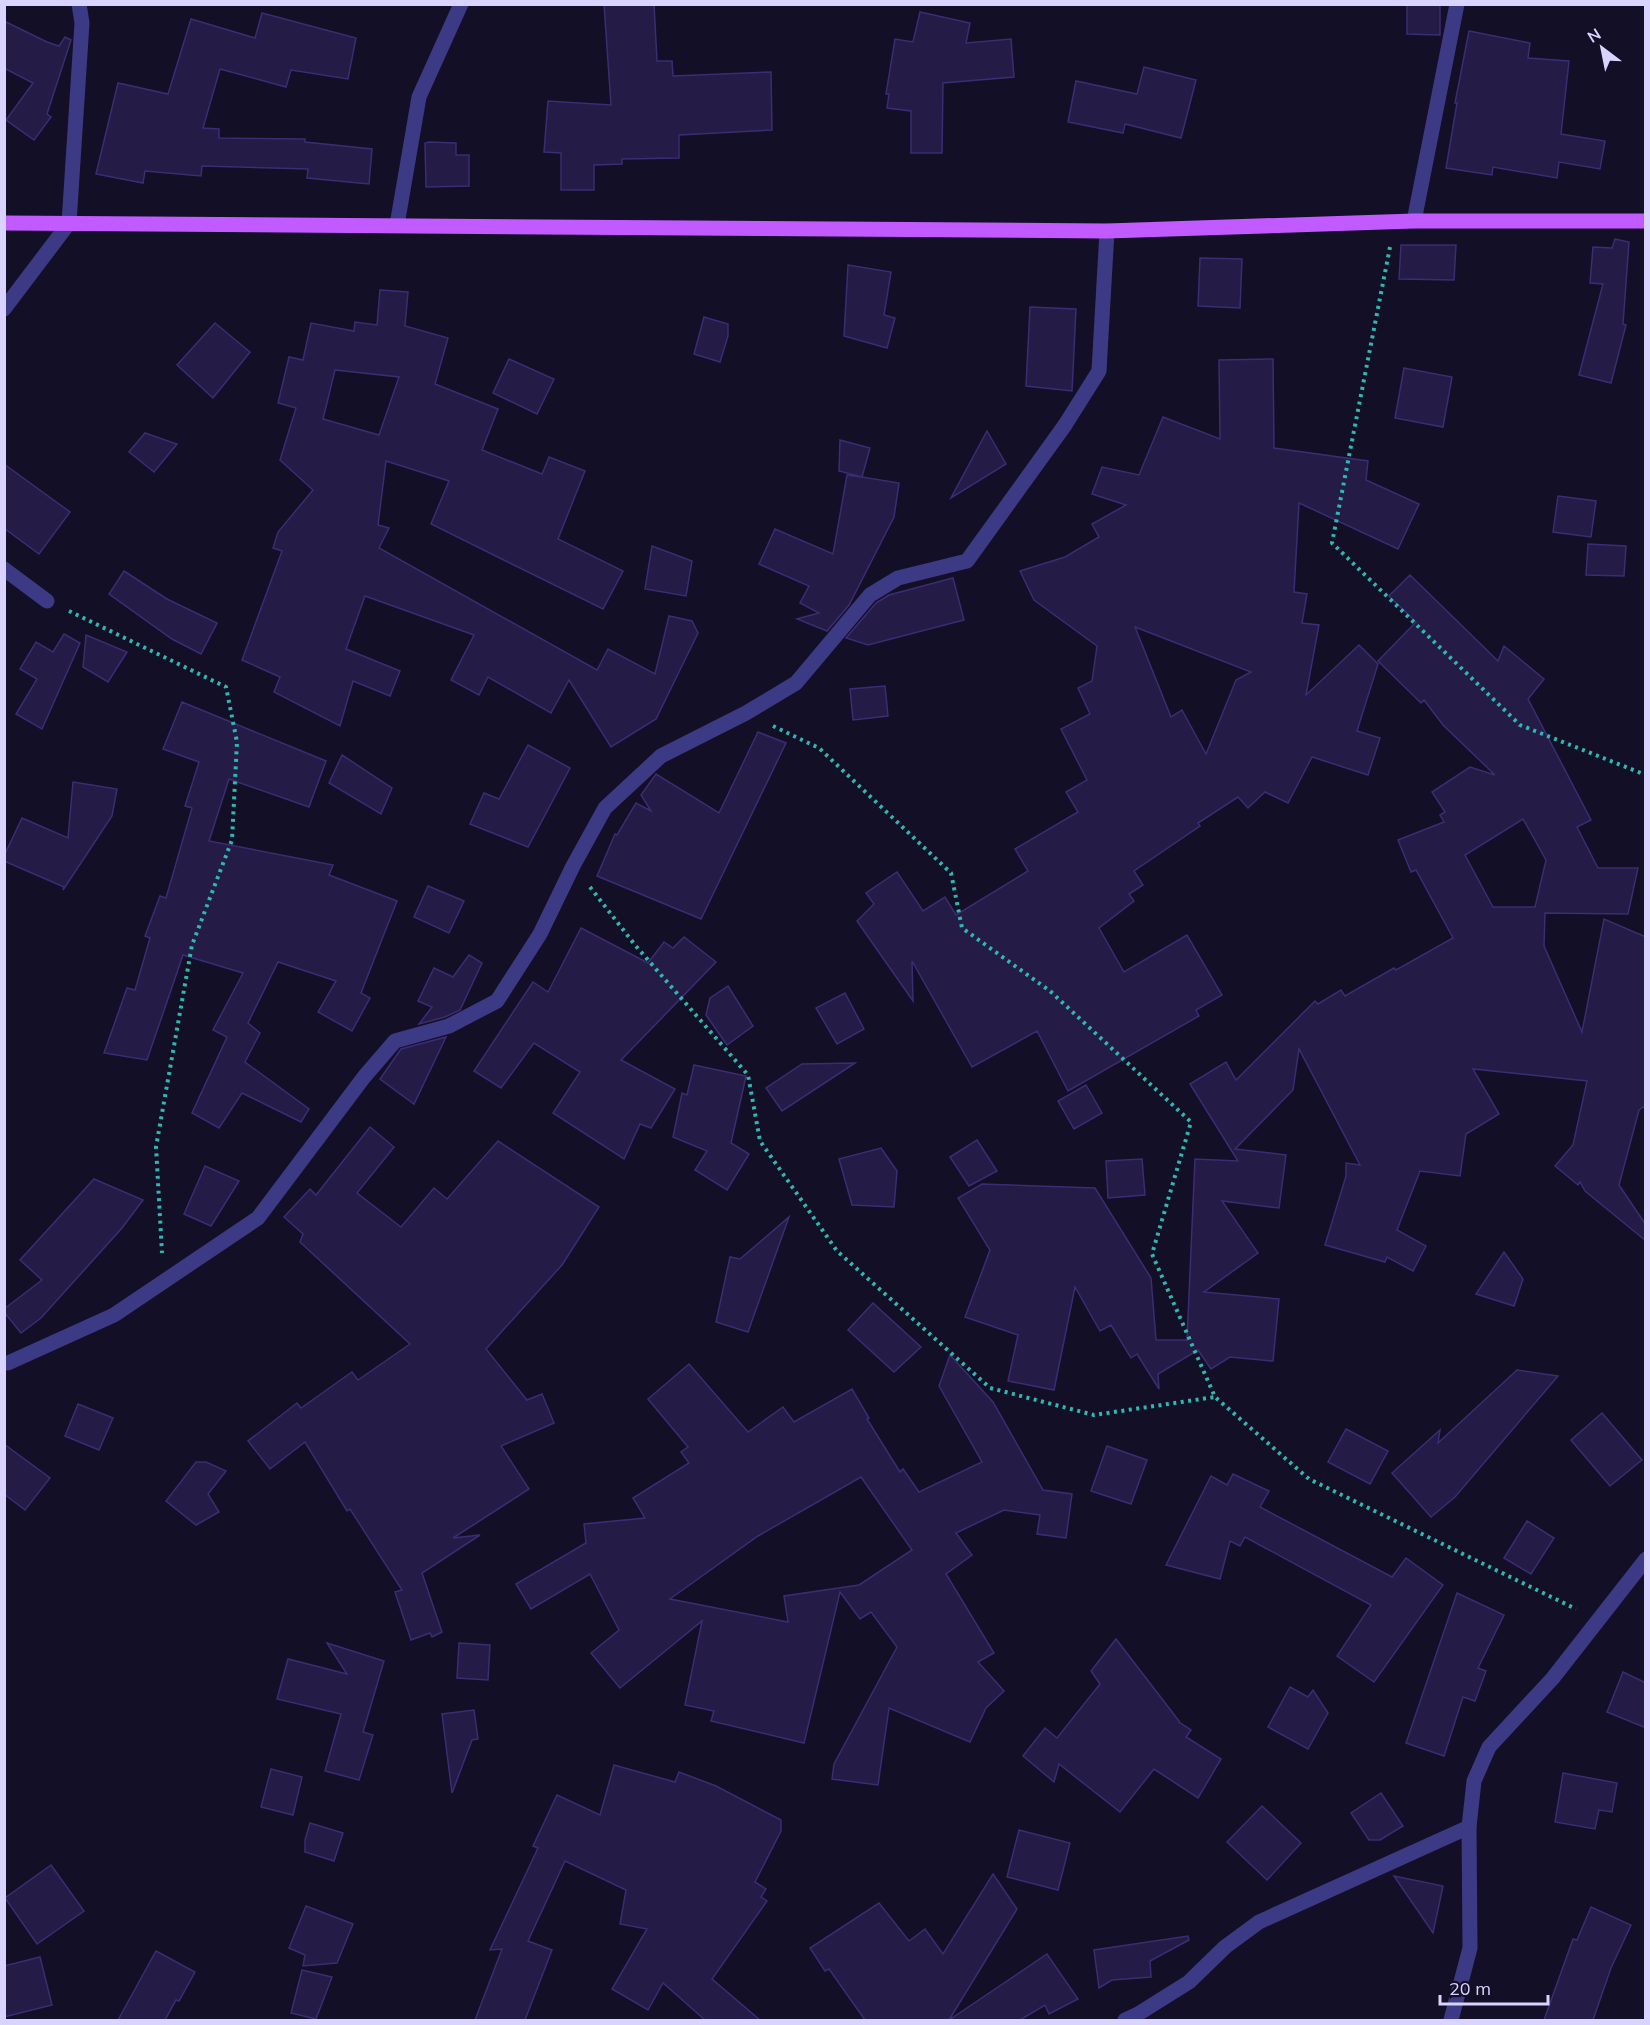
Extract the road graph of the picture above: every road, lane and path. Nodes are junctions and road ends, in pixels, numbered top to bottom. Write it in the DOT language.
graph roads {
  1 [pos="79,4"];
  2 [pos="461,4"];
  3 [pos="1457,4"];
  4 [pos="1413,221"];
  5 [pos="1646,221"];
  6 [pos="1395,222"];
  7 [pos="4,223"];
  8 [pos="69,223"];
  9 [pos="397,225"];
  10 [pos="1107,231"];
  11 [pos="4,309"];
  12 [pos="4,569"];
  13 [pos="47,601"];
  14 [pos="746,713"];
  15 [pos="1646,775"];
  16 [pos="573,866"];
  17 [pos="163,1283"];
  18 [pos="8,1363"];
  19 [pos="1215,1397"];
  20 [pos="1646,1559"];
  21 [pos="1599,1620"];
  22 [pos="1469,1827"];
  23 [pos="1125,2020"];
  24 [pos="1451,2020"];
  1 -- 8 [label="street"];
  2 -- 9 [label="street"];
  3 -- 4 [label="street"];
  4 -- 5 [label="main road"];
  4 -- 6 [label="main road"];
  6 -- 10 [label="main road"];
  6 -- 15 [label="path"];
  7 -- 8 [label="main road"];
  8 -- 9 [label="main road"];
  8 -- 11 [label="street"];
  9 -- 10 [label="main road"];
  10 -- 14 [label="street"];
  12 -- 13 [label="street"];
  13 -- 17 [label="path"];
  14 -- 16 [label="street"];
  14 -- 19 [label="path"];
  16 -- 17 [label="street"];
  16 -- 19 [label="path"];
  17 -- 18 [label="street"];
  19 -- 21 [label="path"];
  20 -- 21 [label="street"];
  21 -- 22 [label="street"];
  22 -- 23 [label="street"];
  22 -- 24 [label="street"];
}
